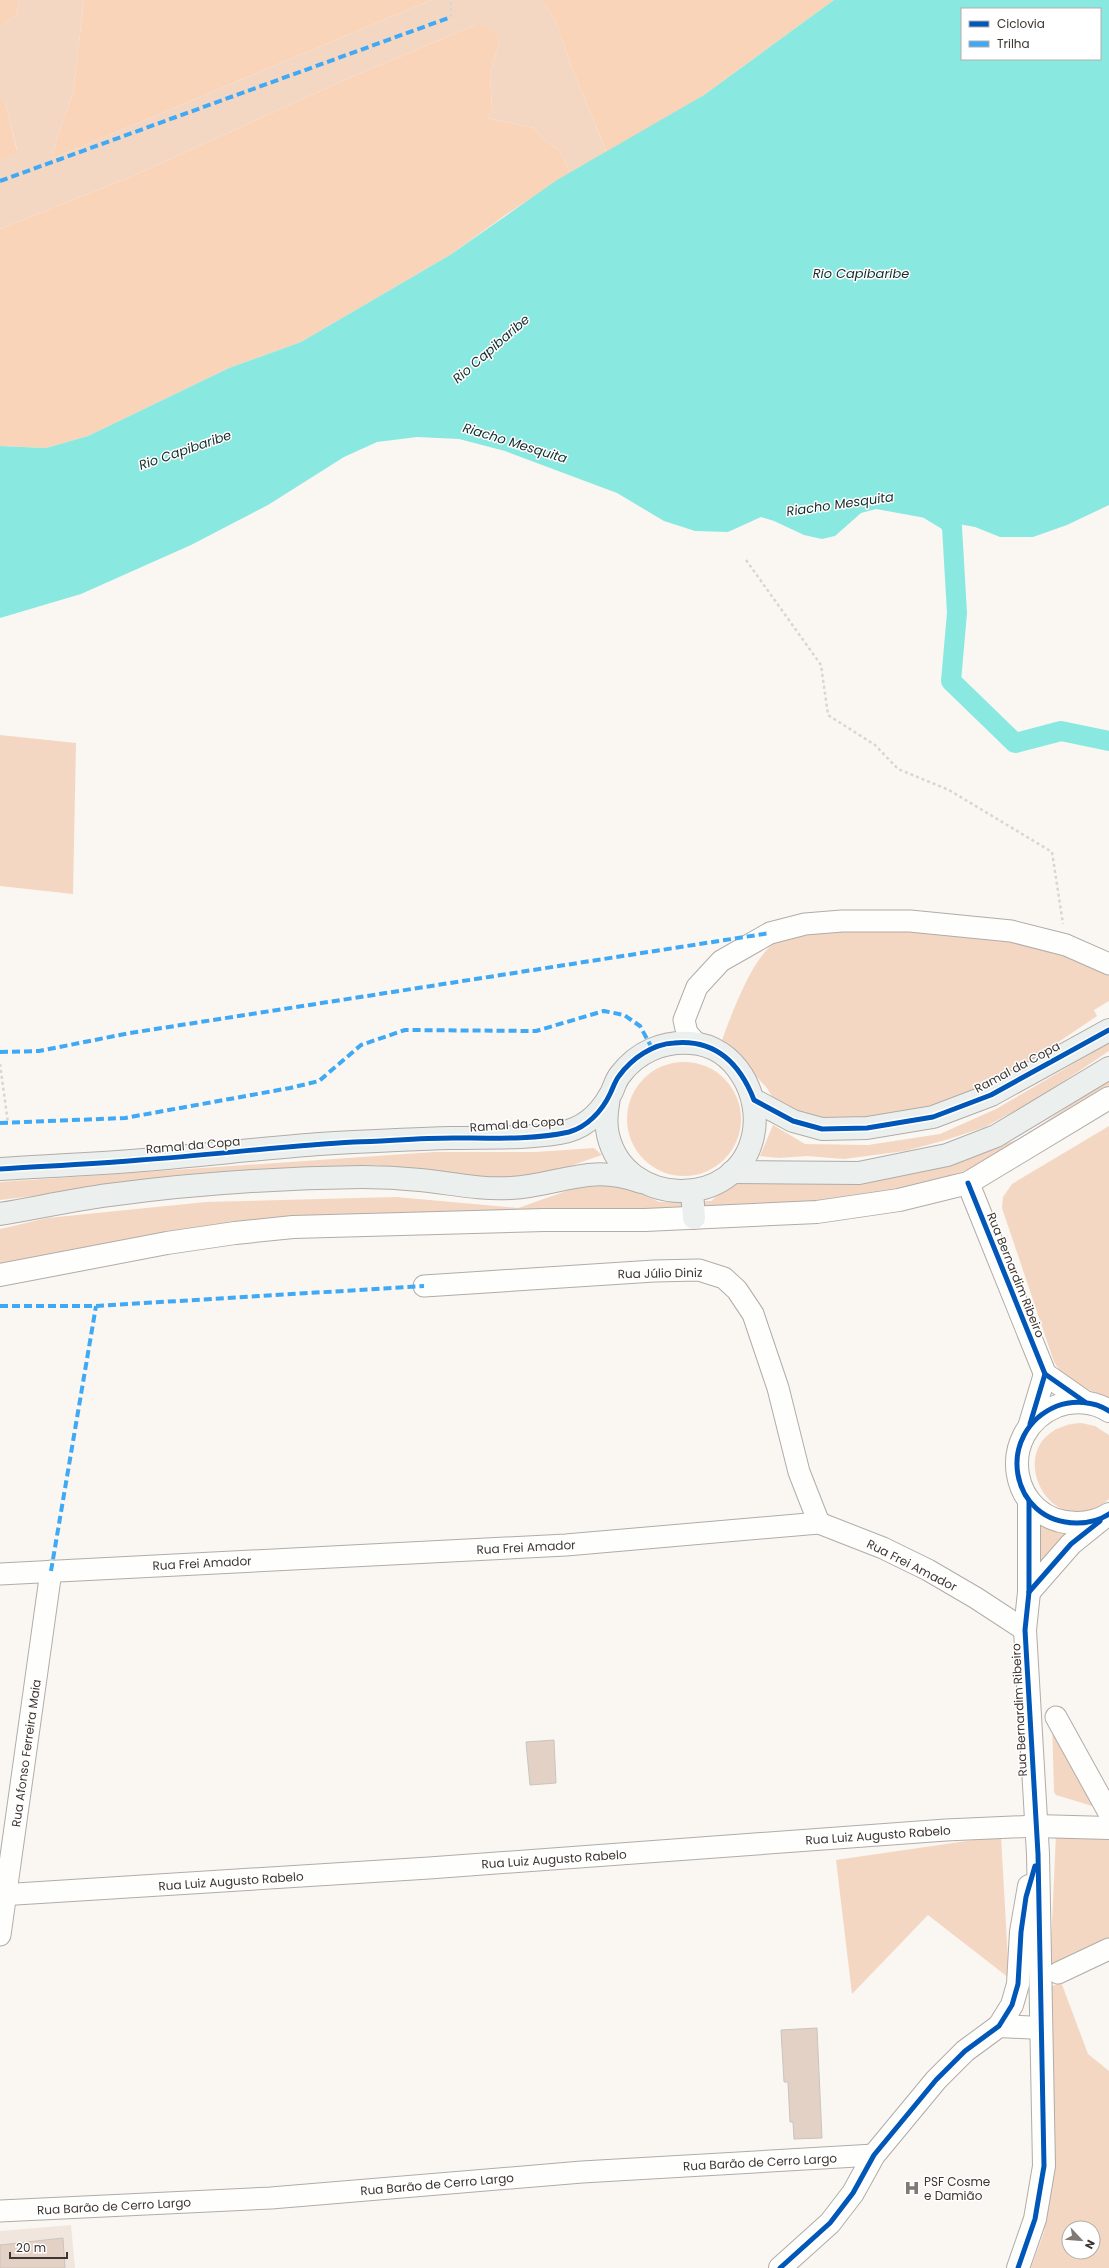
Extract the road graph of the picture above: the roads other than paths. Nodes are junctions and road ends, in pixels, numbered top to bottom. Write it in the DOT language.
graph roads {
  1 [pos="1109,964"];
  2 [pos="1107,1030"];
  3 [pos="696,1043"];
  4 [pos="1109,1068"];
  5 [pos="609,1097"];
  6 [pos="1109,1098"];
  7 [pos="754,1100"];
  8 [pos="0,1169"];
  9 [pos="732,1172"];
  10 [pos="968,1183"];
  11 [pos="648,1185"];
  12 [pos="692,1192"];
  13 [pos="0,1214"];
  14 [pos="694,1218"];
  15 [pos="0,1275"];
  16 [pos="424,1286"];
  17 [pos="1045,1374"];
  18 [pos="1085,1402"];
  19 [pos="1109,1412"];
  20 [pos="1030,1424"];
  21 [pos="1029,1501"];
  22 [pos="1107,1516"];
  23 [pos="819,1523"];
  24 [pos="51,1571"];
  25 [pos="0,1574"];
  26 [pos="1029,1592"];
  27 [pos="1025,1630"];
  28 [pos="1056,1718"];
  29 [pos="1109,1813"];
  30 [pos="1036,1826"];
  31 [pos="1109,1828"];
  32 [pos="1038,1854"];
  33 [pos="3,1895"];
  34 [pos="0,1935"];
  35 [pos="1109,1949"];
  36 [pos="1058,1973"];
  37 [pos="999,2026"];
  38 [pos="1040,2028"];
  39 [pos="874,2155"];
  40 [pos="0,2211"];
  41 [pos="780,2268"];
  42 [pos="1018,2268"];
  1 -- 3 [label="street"];
  2 -- 7 [label="main road, Ramal da Copa"];
  3 -- 5 [label="main road, Ramal da Copa"];
  3 -- 7 [label="main road, Ramal da Copa"];
  4 -- 9 [label="main road"];
  5 -- 8 [label="main road, Ramal da Copa"];
  5 -- 11 [label="main road"];
  6 -- 10 [label="street"];
  7 -- 9 [label="main road"];
  9 -- 12 [label="main road"];
  10 -- 14 [label="street"];
  10 -- 17 [label="street, Rua Bernardim Ribeiro"];
  11 -- 12 [label="main road"];
  11 -- 13 [label="main road"];
  12 -- 14 [label="main road"];
  14 -- 15 [label="street"];
  16 -- 23 [label="street, Rua Júlio Diniz"];
  17 -- 18 [label="street"];
  17 -- 20 [label="street"];
  18 -- 19 [label="street"];
  18 -- 20 [label="street"];
  20 -- 21 [label="street"];
  21 -- 22 [label="street"];
  21 -- 26 [label="street, Rua Bernardim Ribeiro"];
  22 -- 26 [label="street"];
  23 -- 24 [label="street, Rua Frei Amador"];
  23 -- 27 [label="street, Rua Frei Amador"];
  24 -- 25 [label="street, Rua Frei Amador"];
  24 -- 33 [label="street, Rua Afonso Ferreira Maia"];
  26 -- 27 [label="street, Rua Bernardim Ribeiro"];
  27 -- 30 [label="street, Rua Bernardim Ribeiro"];
  28 -- 29 [label="street"];
  30 -- 31 [label="street, Rua Luiz Augusto Rabelo"];
  30 -- 32 [label="street, Rua Bernardim Ribeiro"];
  30 -- 33 [label="street, Rua Luiz Augusto Rabelo"];
  32 -- 37 [label="street"];
  32 -- 38 [label="street, Rua Bernardim Ribeiro"];
  33 -- 34 [label="street, Rua Afonso Ferreira Maia"];
  35 -- 36 [label="street"];
  37 -- 38 [label="street"];
  37 -- 39 [label="street"];
  38 -- 42 [label="street, Rua Bernardim Ribeiro"];
  39 -- 40 [label="street, Rua Barão de Cerro Largo"];
  39 -- 41 [label="street"];
}
